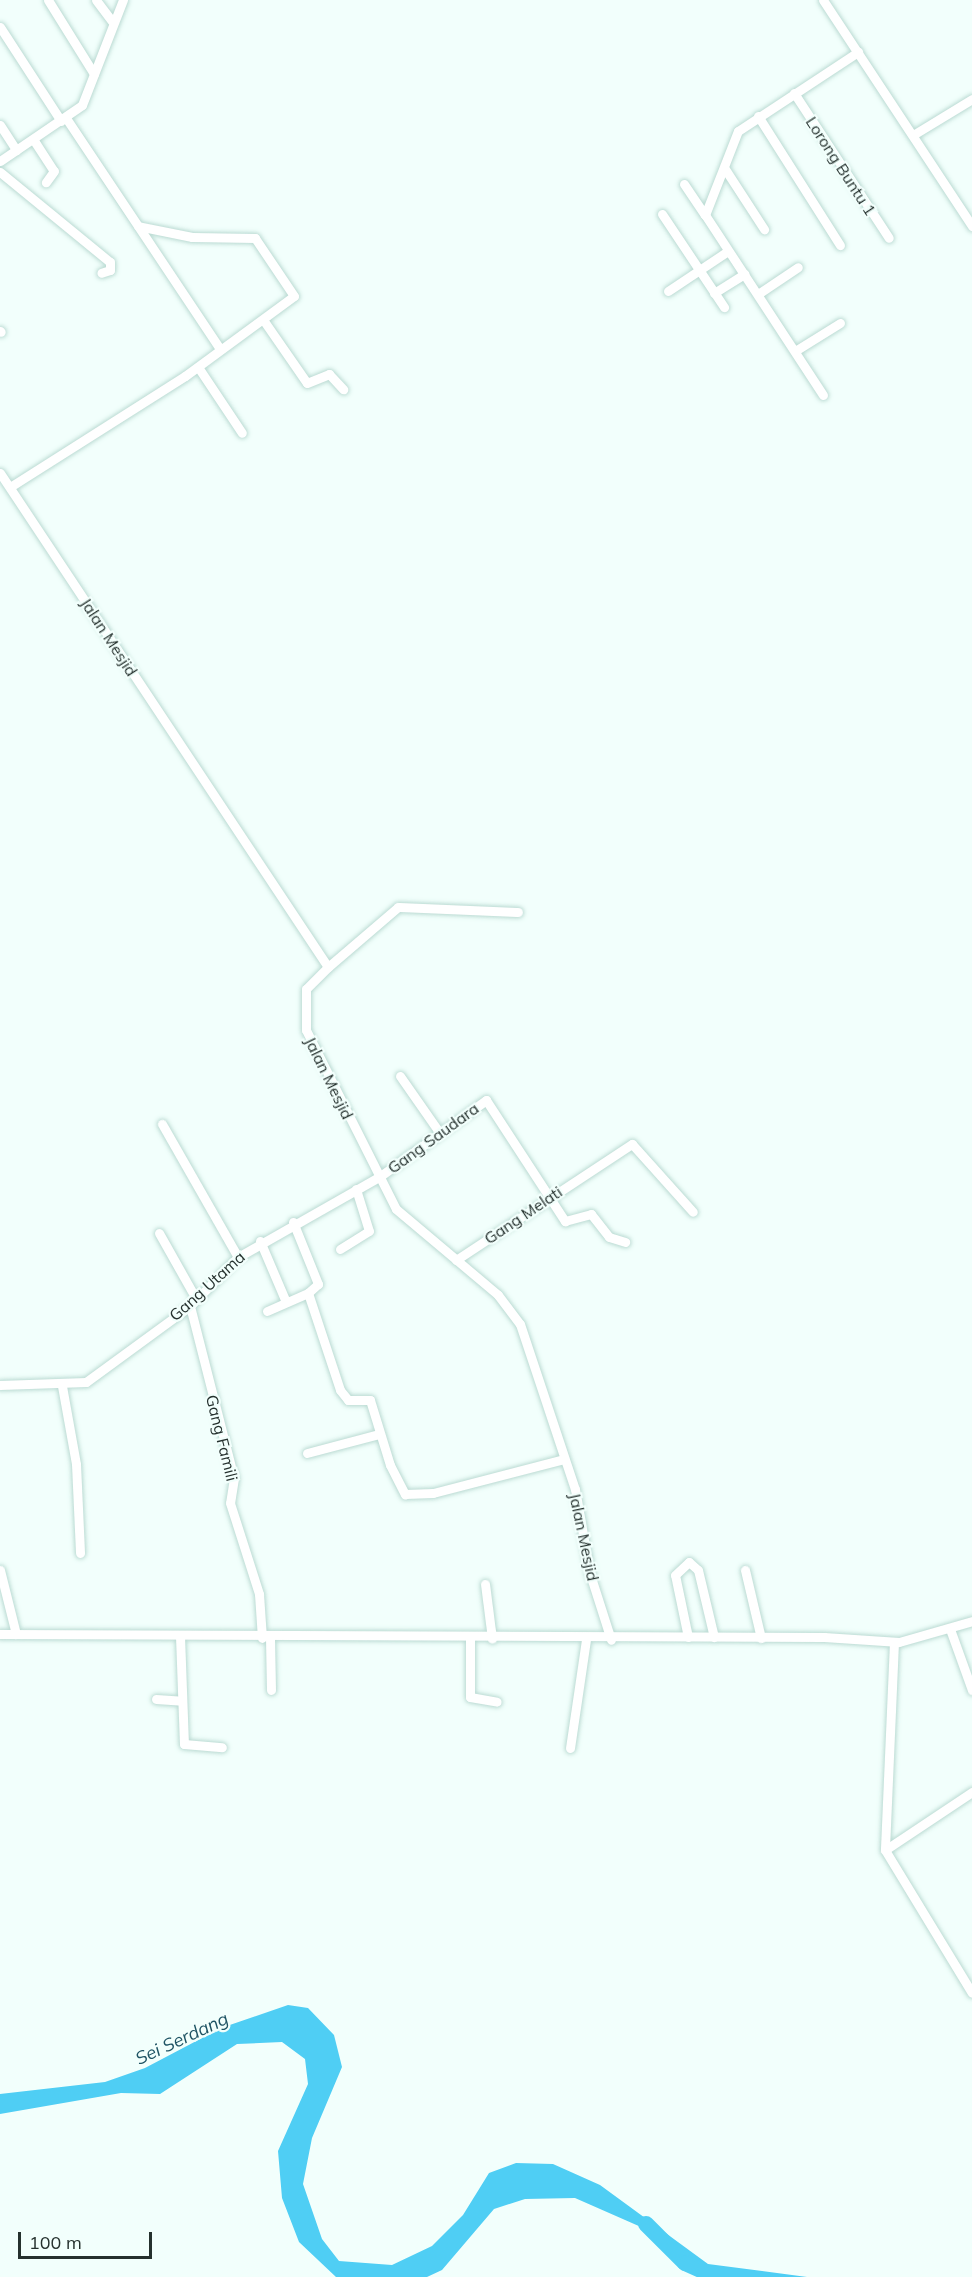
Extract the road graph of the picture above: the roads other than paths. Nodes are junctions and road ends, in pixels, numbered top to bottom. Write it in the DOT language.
graph roads {
  1 [pos="48,0"];
  2 [pos="96,0"];
  3 [pos="123,0"];
  4 [pos="823,0"];
  5 [pos="112,21"];
  6 [pos="0,27"];
  7 [pos="858,52"];
  8 [pos="94,74"];
  9 [pos="794,93"];
  10 [pos="972,99"];
  11 [pos="758,116"];
  12 [pos="63,120"];
  13 [pos="0,125"];
  14 [pos="913,135"];
  15 [pos="33,139"];
  16 [pos="16,150"];
  17 [pos="0,161"];
  18 [pos="725,170"];
  19 [pos="0,172"];
  20 [pos="46,182"];
  21 [pos="684,184"];
  22 [pos="663,214"];
  23 [pos="705,215"];
  24 [pos="138,226"];
  25 [pos="972,226"];
  26 [pos="764,229"];
  27 [pos="889,238"];
  28 [pos="840,245"];
  29 [pos="728,251"];
  30 [pos="798,267"];
  31 [pos="699,271"];
  32 [pos="101,273"];
  33 [pos="744,274"];
  34 [pos="668,291"];
  35 [pos="714,294"];
  36 [pos="758,294"];
  37 [pos="724,307"];
  38 [pos="264,321"];
  39 [pos="840,323"];
  40 [pos="220,349"];
  41 [pos="795,351"];
  42 [pos="198,366"];
  43 [pos="343,389"];
  44 [pos="823,395"];
  45 [pos="242,433"];
  46 [pos="0,473"];
  47 [pos="10,487"];
  48 [pos="518,912"];
  49 [pos="328,967"];
  50 [pos="400,1076"];
  51 [pos="162,1124"];
  52 [pos="440,1132"];
  53 [pos="379,1177"];
  54 [pos="356,1189"];
  55 [pos="549,1198"];
  56 [pos="693,1212"];
  57 [pos="293,1222"];
  58 [pos="159,1233"];
  59 [pos="260,1241"];
  60 [pos="625,1242"];
  61 [pos="340,1249"];
  62 [pos="238,1257"];
  63 [pos="456,1260"];
  64 [pos="308,1293"];
  65 [pos="192,1301"];
  66 [pos="286,1302"];
  67 [pos="267,1311"];
  68 [pos="0,1385"];
  69 [pos="62,1386"];
  70 [pos="380,1434"];
  71 [pos="307,1453"];
  72 [pos="564,1459"];
  73 [pos="80,1553"];
  74 [pos="0,1570"];
  75 [pos="745,1570"];
  76 [pos="485,1584"];
  77 [pos="972,1621"];
  78 [pos="950,1629"];
  79 [pos="0,1634"];
  80 [pos="16,1634"];
  81 [pos="180,1636"];
  82 [pos="688,1637"];
  83 [pos="266,1638"];
  84 [pos="714,1638"];
  85 [pos="761,1638"];
  86 [pos="470,1639"];
  87 [pos="492,1639"];
  88 [pos="586,1640"];
  89 [pos="611,1640"];
  90 [pos="894,1642"];
  91 [pos="271,1690"];
  92 [pos="972,1690"];
  93 [pos="156,1699"];
  94 [pos="182,1701"];
  95 [pos="497,1702"];
  96 [pos="222,1748"];
  97 [pos="570,1748"];
  98 [pos="972,1791"];
  99 [pos="885,1850"];
  100 [pos="972,1993"];
  1 -- 8 [label="street"];
  2 -- 5 [label="street"];
  3 -- 5 [label="street"];
  4 -- 7 [label="street"];
  5 -- 8 [label="street"];
  6 -- 12 [label="street"];
  7 -- 9 [label="street"];
  7 -- 14 [label="street"];
  8 -- 12 [label="street"];
  9 -- 11 [label="street"];
  9 -- 27 [label="street, Lorong Buntu 1"];
  10 -- 14 [label="street"];
  11 -- 18 [label="street"];
  11 -- 28 [label="street"];
  12 -- 15 [label="street"];
  12 -- 24 [label="street"];
  13 -- 16 [label="street"];
  14 -- 25 [label="street"];
  15 -- 16 [label="street"];
  15 -- 20 [label="street"];
  16 -- 17 [label="street"];
  18 -- 23 [label="street"];
  18 -- 26 [label="street"];
  19 -- 32 [label="street"];
  21 -- 23 [label="street"];
  22 -- 31 [label="street"];
  23 -- 29 [label="street"];
  24 -- 38 [label="street"];
  24 -- 40 [label="street"];
  29 -- 31 [label="street"];
  29 -- 33 [label="street"];
  30 -- 36 [label="street"];
  31 -- 34 [label="street"];
  31 -- 35 [label="street"];
  33 -- 35 [label="street"];
  33 -- 36 [label="street"];
  35 -- 37 [label="street"];
  36 -- 41 [label="street"];
  38 -- 40 [label="street"];
  38 -- 43 [label="street"];
  39 -- 41 [label="street"];
  40 -- 42 [label="street"];
  41 -- 44 [label="street"];
  42 -- 45 [label="street"];
  42 -- 47 [label="street"];
  46 -- 47 [label="street, Jalan Mesjid"];
  47 -- 49 [label="street, Jalan Mesjid"];
  48 -- 49 [label="street"];
  49 -- 53 [label="street, Jalan Mesjid"];
  50 -- 52 [label="street"];
  51 -- 62 [label="street"];
  52 -- 53 [label="street, Gang Saudara"];
  52 -- 55 [label="street, Gang Saudara"];
  53 -- 54 [label="street, Gang Utama"];
  53 -- 63 [label="street, Jalan Mesjid"];
  54 -- 57 [label="street, Gang Utama"];
  54 -- 61 [label="street"];
  55 -- 56 [label="street, Gang Melati"];
  55 -- 60 [label="street"];
  55 -- 63 [label="street, Gang Melati"];
  57 -- 59 [label="street, Gang Utama"];
  57 -- 64 [label="street"];
  58 -- 65 [label="street, Gang Famili"];
  59 -- 62 [label="street, Gang Utama"];
  59 -- 66 [label="street"];
  62 -- 65 [label="street, Gang Utama"];
  63 -- 72 [label="street, Jalan Mesjid"];
  64 -- 66 [label="street"];
  64 -- 70 [label="street"];
  65 -- 69 [label="street, Gang Utama"];
  65 -- 83 [label="street, Gang Famili"];
  66 -- 67 [label="street"];
  68 -- 69 [label="street, Gang Utama"];
  69 -- 73 [label="street"];
  70 -- 71 [label="street"];
  70 -- 72 [label="street"];
  72 -- 89 [label="street, Jalan Mesjid"];
  74 -- 80 [label="street"];
  75 -- 85 [label="street"];
  76 -- 87 [label="street"];
  77 -- 78 [label="street"];
  78 -- 90 [label="street"];
  78 -- 92 [label="street"];
  79 -- 80 [label="street"];
  80 -- 81 [label="street"];
  81 -- 83 [label="street"];
  81 -- 94 [label="street"];
  82 -- 84 [label="street"];
  82 -- 84 [label="street"];
  82 -- 89 [label="street"];
  83 -- 86 [label="street"];
  83 -- 91 [label="street, Gang Famili"];
  84 -- 85 [label="street"];
  85 -- 90 [label="street"];
  86 -- 87 [label="street"];
  86 -- 95 [label="street"];
  87 -- 88 [label="street"];
  88 -- 89 [label="street"];
  88 -- 97 [label="street"];
  90 -- 99 [label="street"];
  93 -- 94 [label="street"];
  94 -- 96 [label="street"];
  98 -- 99 [label="street"];
  99 -- 100 [label="street"];
}
